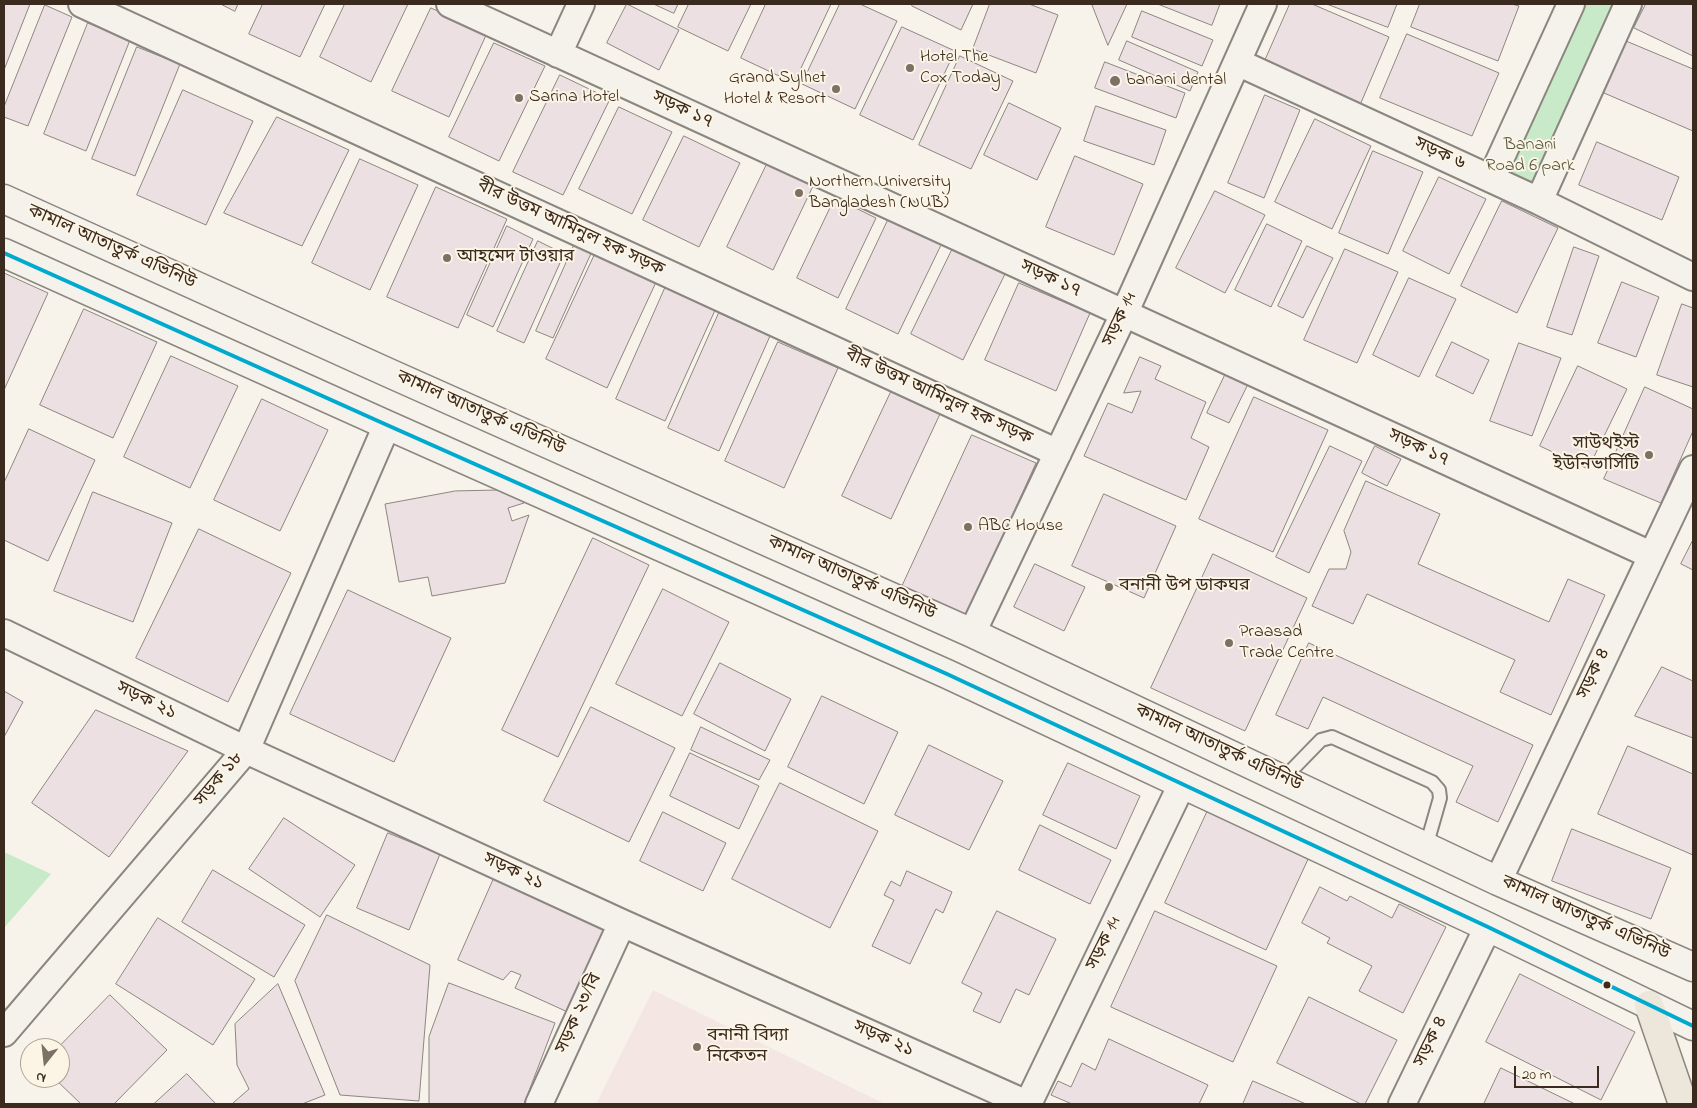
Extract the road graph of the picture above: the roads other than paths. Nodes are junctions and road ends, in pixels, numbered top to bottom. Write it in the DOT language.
graph roads {
  1 [pos="82,4"];
  2 [pos="450,4"];
  3 [pos="581,4"];
  4 [pos="1263,4"];
  5 [pos="1571,4"];
  6 [pos="1628,4"];
  7 [pos="558,54"];
  8 [pos="1237,62"];
  9 [pos="1491,179"];
  10 [pos="4,199"];
  11 [pos="1539,201"];
  12 [pos="4,253"];
  13 [pos="1693,277"];
  14 [pos="1124,314"];
  15 [pos="387,426"];
  16 [pos="1058,453"];
  17 [pos="1693,468"];
  18 [pos="1651,555"];
  19 [pos="4,633"];
  20 [pos="972,633"];
  21 [pos="246,750"];
  22 [pos="1283,779"];
  23 [pos="1182,784"];
  24 [pos="1426,847"];
  25 [pos="1498,881"];
  26 [pos="622,923"];
  27 [pos="1488,927"];
  28 [pos="1693,967"];
  29 [pos="1649,1005"];
  30 [pos="1693,1026"];
  31 [pos="4,1033"];
  32 [pos="539,1104"];
  33 [pos="1028,1104"];
  34 [pos="1402,1104"];
  35 [pos="1683,1104"];
  1 -- 16 [label="street, বীর উত্তম আমিনুল হক সড়ক"];
  2 -- 7 [label="street, সড়ক ১৭"];
  3 -- 7 [label="street"];
  4 -- 8 [label="street, সড়ক 14"];
  5 -- 9 [label="street"];
  6 -- 11 [label="street"];
  7 -- 14 [label="street, সড়ক ১৭"];
  8 -- 9 [label="street, সড়ক ৬"];
  8 -- 14 [label="street, সড়ক 14"];
  9 -- 11 [label="street, সড়ক ৬"];
  10 -- 20 [label="main road, কামাল আতাতুর্ক এভিনিউ"];
  11 -- 13 [label="street, সড়ক ৬"];
  12 -- 15 [label="main road"];
  14 -- 16 [label="street, সড়ক 14"];
  14 -- 18 [label="street, সড়ক ১৭"];
  15 -- 21 [label="street, সড়ক ১৮"];
  15 -- 23 [label="main road"];
  16 -- 20 [label="street, সড়ক 14"];
  17 -- 18 [label="street, সড়ক ৪"];
  18 -- 25 [label="street, সড়ক ৪"];
  19 -- 21 [label="street, সড়ক ২১"];
  20 -- 22 [label="main road, কামাল আতাতুর্ক এভিনিউ"];
  21 -- 26 [label="street, সড়ক ২১"];
  21 -- 31 [label="street, সড়ক ১৮"];
  22 -- 24 [label="main road, কামাল আতাতুর্ক এভিনিউ"];
  22 -- 24 [label="lane"];
  23 -- 27 [label="main road"];
  23 -- 33 [label="street, সড়ক 14"];
  24 -- 25 [label="main road, কামাল আতাতুর্ক এভিনিউ"];
  25 -- 28 [label="main road, কামাল আতাতুর্ক এভিনিউ"];
  26 -- 32 [label="street, সড়ক ২৩/বি"];
  26 -- 33 [label="street, সড়ক ২১"];
  27 -- 29 [label="main road"];
  27 -- 34 [label="street, সড়ক ৪"];
  29 -- 30 [label="main road"];
  29 -- 35 [label="highway"];
}
